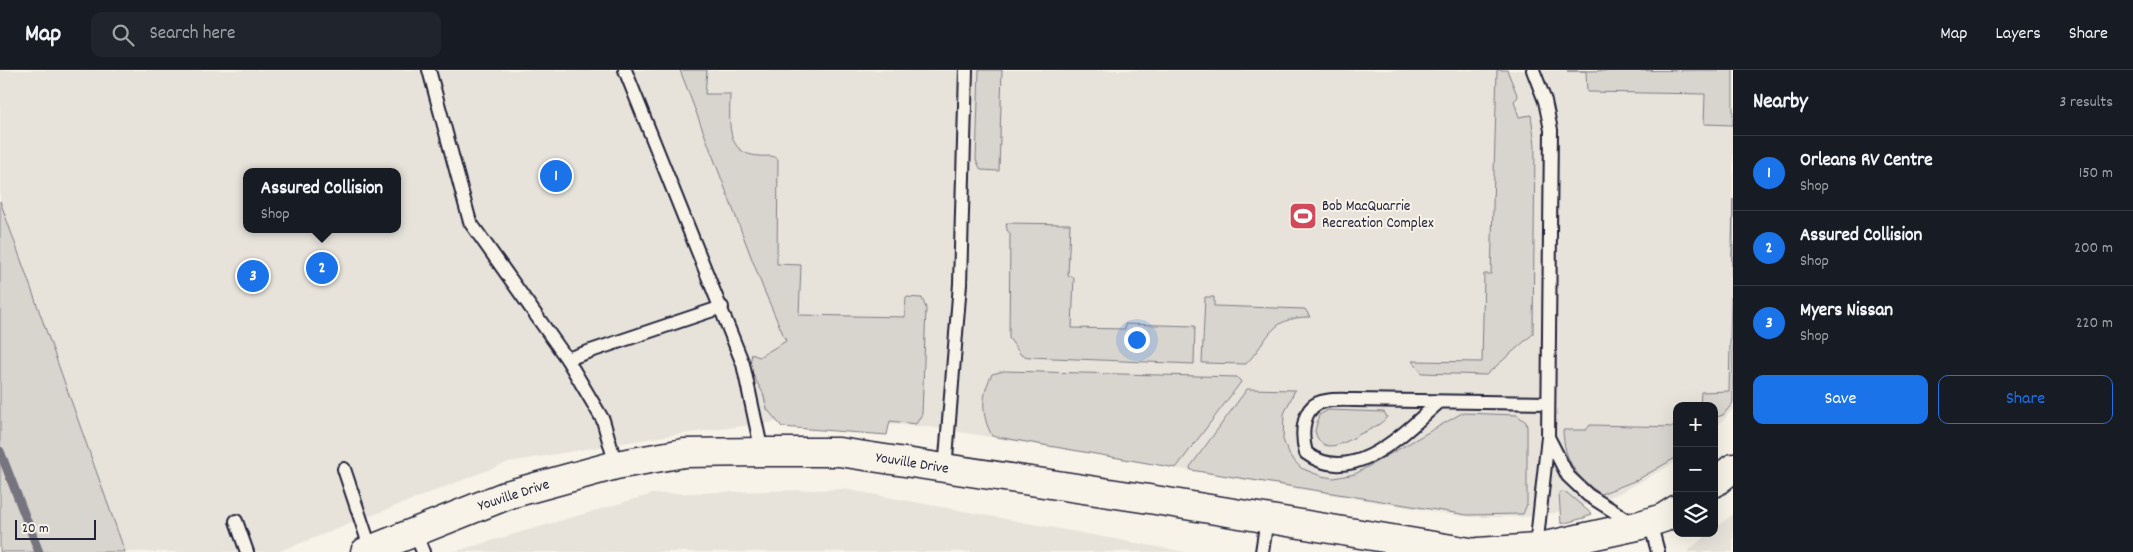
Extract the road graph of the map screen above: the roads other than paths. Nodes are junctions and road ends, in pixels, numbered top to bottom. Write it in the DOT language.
graph roads {
  1 [pos="429,70"];
  2 [pos="625,70"];
  3 [pos="966,70"];
  4 [pos="1533,70"];
  5 [pos="722,308"];
  6 [pos="567,359"];
  7 [pos="1439,402"];
  8 [pos="1548,403"];
  9 [pos="1548,437"];
  10 [pos="762,452"];
  11 [pos="616,465"];
  12 [pos="1733,468"];
  13 [pos="344,469"];
  14 [pos="945,470"];
  15 [pos="1718,479"];
  16 [pos="1673,512"];
  17 [pos="1267,519"];
  18 [pos="236,521"];
  19 [pos="1643,524"];
  20 [pos="419,542"];
  21 [pos="1536,548"];
  22 [pos="368,551"];
  23 [pos="247,552"];
  24 [pos="1262,552"];
  25 [pos="1470,552"];
  26 [pos="1478,552"];
  27 [pos="1658,552"];
  1 -- 6 [label="lane"];
  2 -- 5 [label="lane"];
  3 -- 14 [label="lane"];
  4 -- 8 [label="lane"];
  5 -- 6 [label="lane"];
  5 -- 10 [label="lane"];
  6 -- 11 [label="lane"];
  7 -- 7 [label="lane"];
  7 -- 8 [label="lane"];
  8 -- 9 [label="lane"];
  9 -- 19 [label="lane"];
  9 -- 21 [label="lane"];
  10 -- 11 [label="street, Youville Drive"];
  10 -- 14 [label="street, Youville Drive"];
  11 -- 20 [label="street, Youville Drive"];
  12 -- 15 [label="street"];
  13 -- 22 [label="lane"];
  14 -- 17 [label="street, Youville Drive"];
  16 -- 19 [label="street"];
  17 -- 24 [label="lane"];
  17 -- 25 [label="street, Youville Drive"];
  18 -- 23 [label="lane"];
  19 -- 21 [label="street"];
  19 -- 27 [label="lane"];
  20 -- 22 [label="street, Youville Drive"];
  21 -- 26 [label="street"];
}
